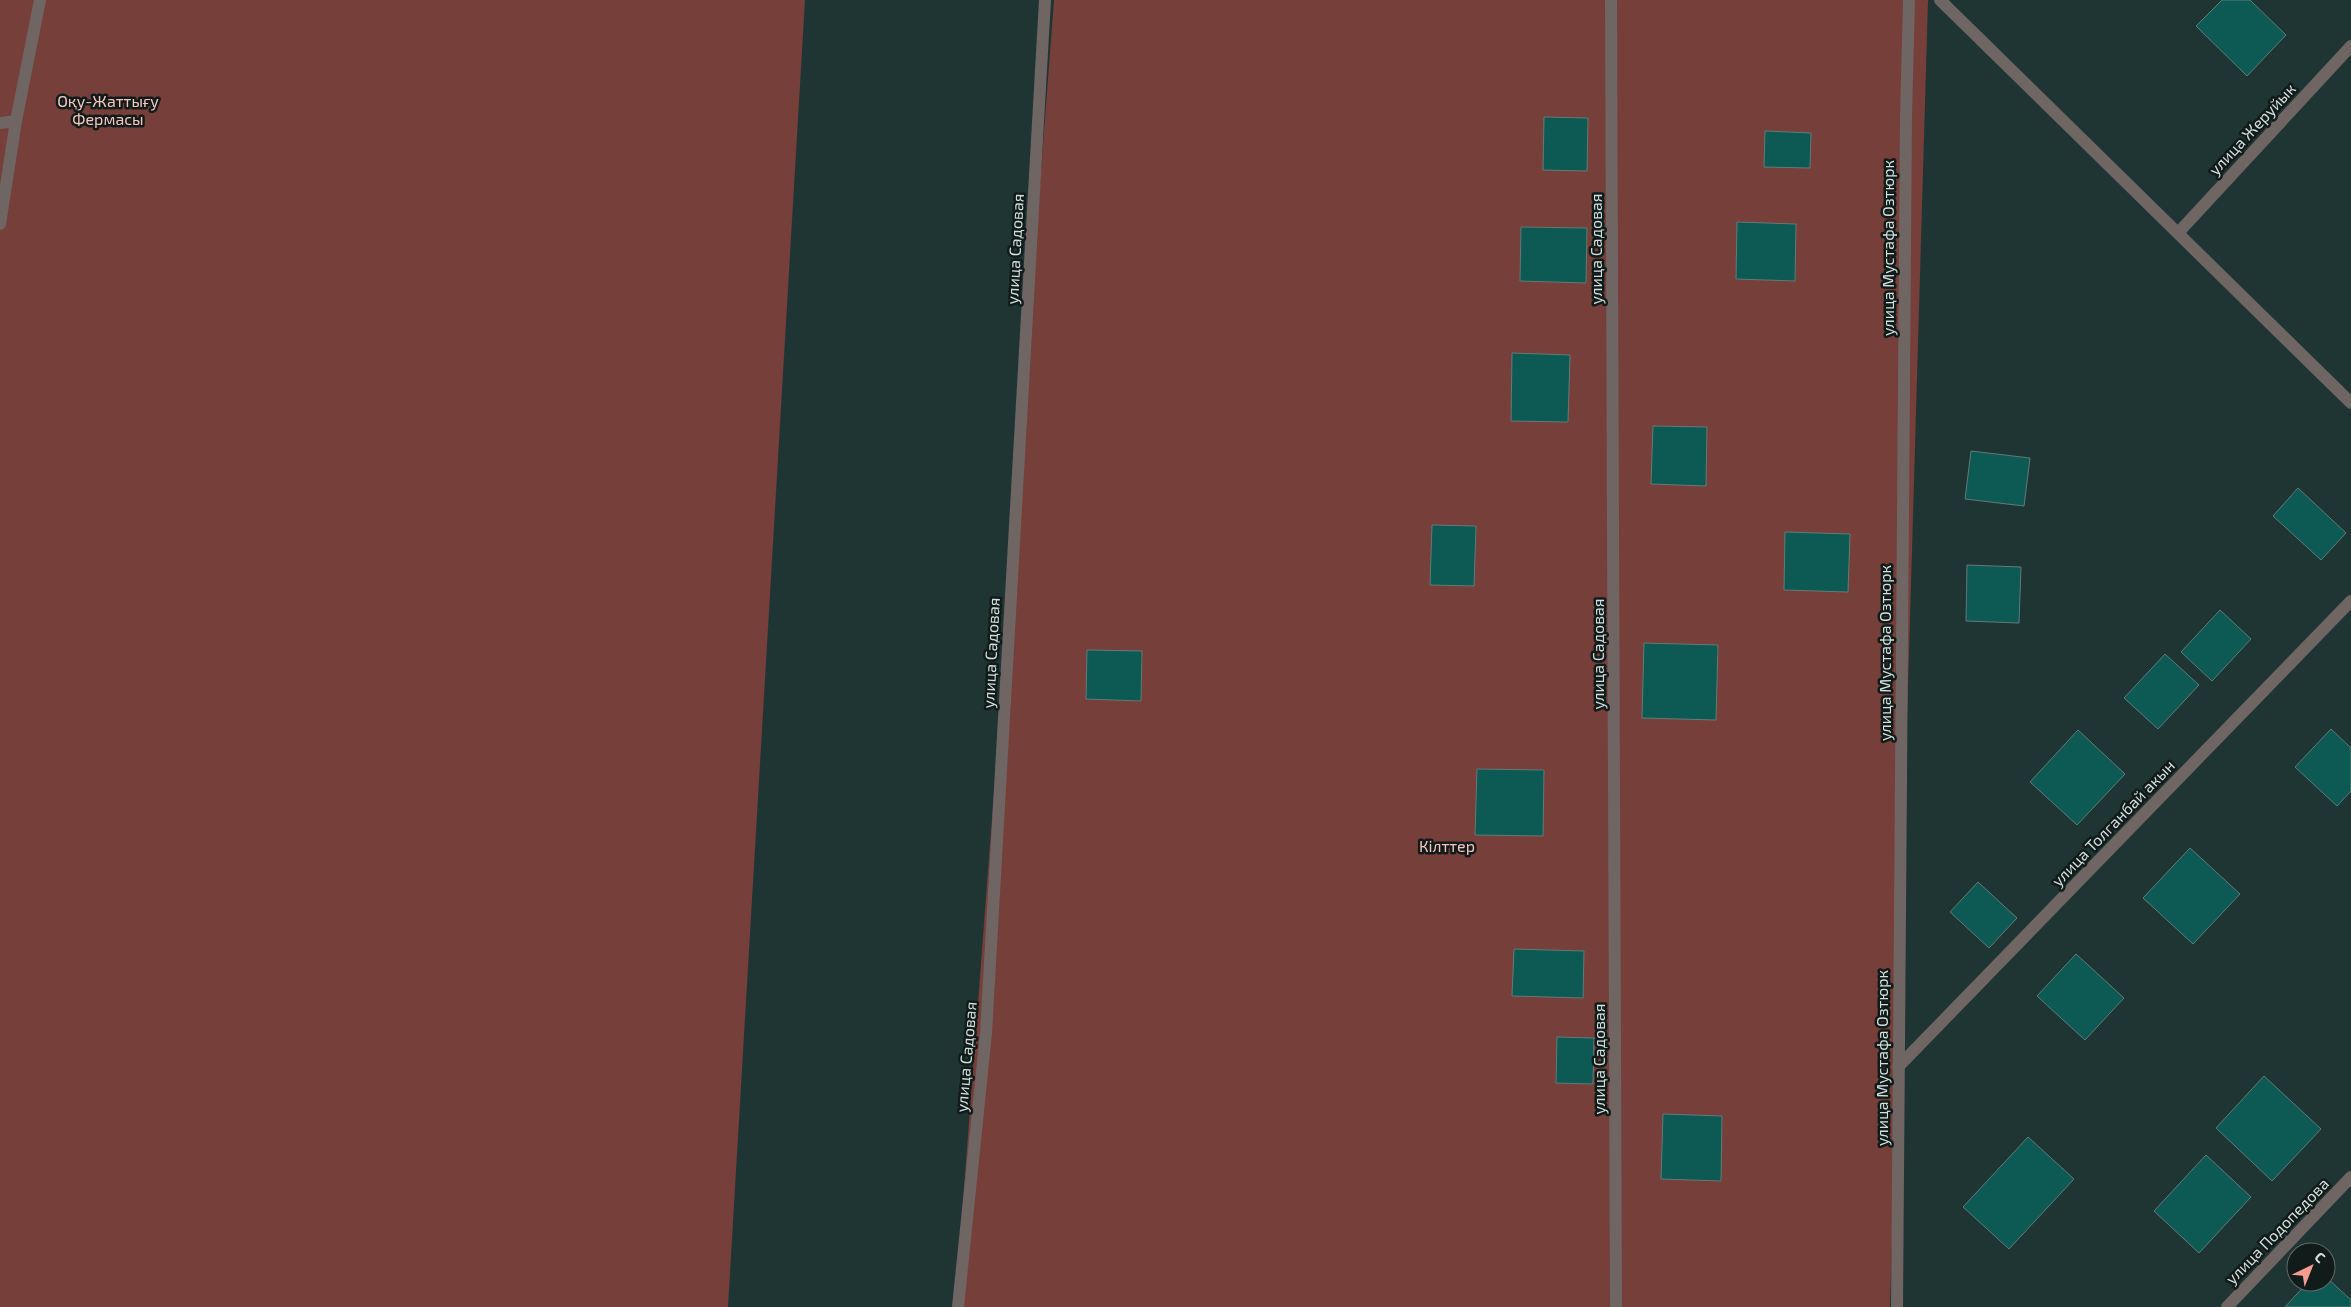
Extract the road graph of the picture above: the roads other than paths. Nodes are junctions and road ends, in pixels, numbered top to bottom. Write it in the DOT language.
graph roads {
  1 [pos="40,0"];
  2 [pos="1045,0"];
  3 [pos="1612,0"];
  4 [pos="1909,0"];
  5 [pos="1940,0"];
  6 [pos="2351,46"];
  7 [pos="16,120"];
  8 [pos="0,123"];
  9 [pos="0,224"];
  10 [pos="2178,233"];
  11 [pos="2351,404"];
  12 [pos="2351,601"];
  13 [pos="1898,1067"];
  14 [pos="2351,1177"];
  15 [pos="958,1307"];
  16 [pos="1616,1307"];
  17 [pos="1897,1307"];
  18 [pos="2227,1307"];
  1 -- 7 [label="street"];
  2 -- 15 [label="street, улица Садовая"];
  3 -- 16 [label="street, улица Садовая"];
  4 -- 13 [label="street, улица Мустафа Озтюрк"];
  5 -- 10 [label="street"];
  6 -- 10 [label="street, улица Жеруйык"];
  7 -- 8 [label="street"];
  7 -- 9 [label="street"];
  10 -- 11 [label="street"];
  12 -- 13 [label="street, улица Толганбай акын"];
  13 -- 17 [label="street, улица Мустафа Озтюрк"];
  14 -- 18 [label="street, улица Подопедова"];
}
